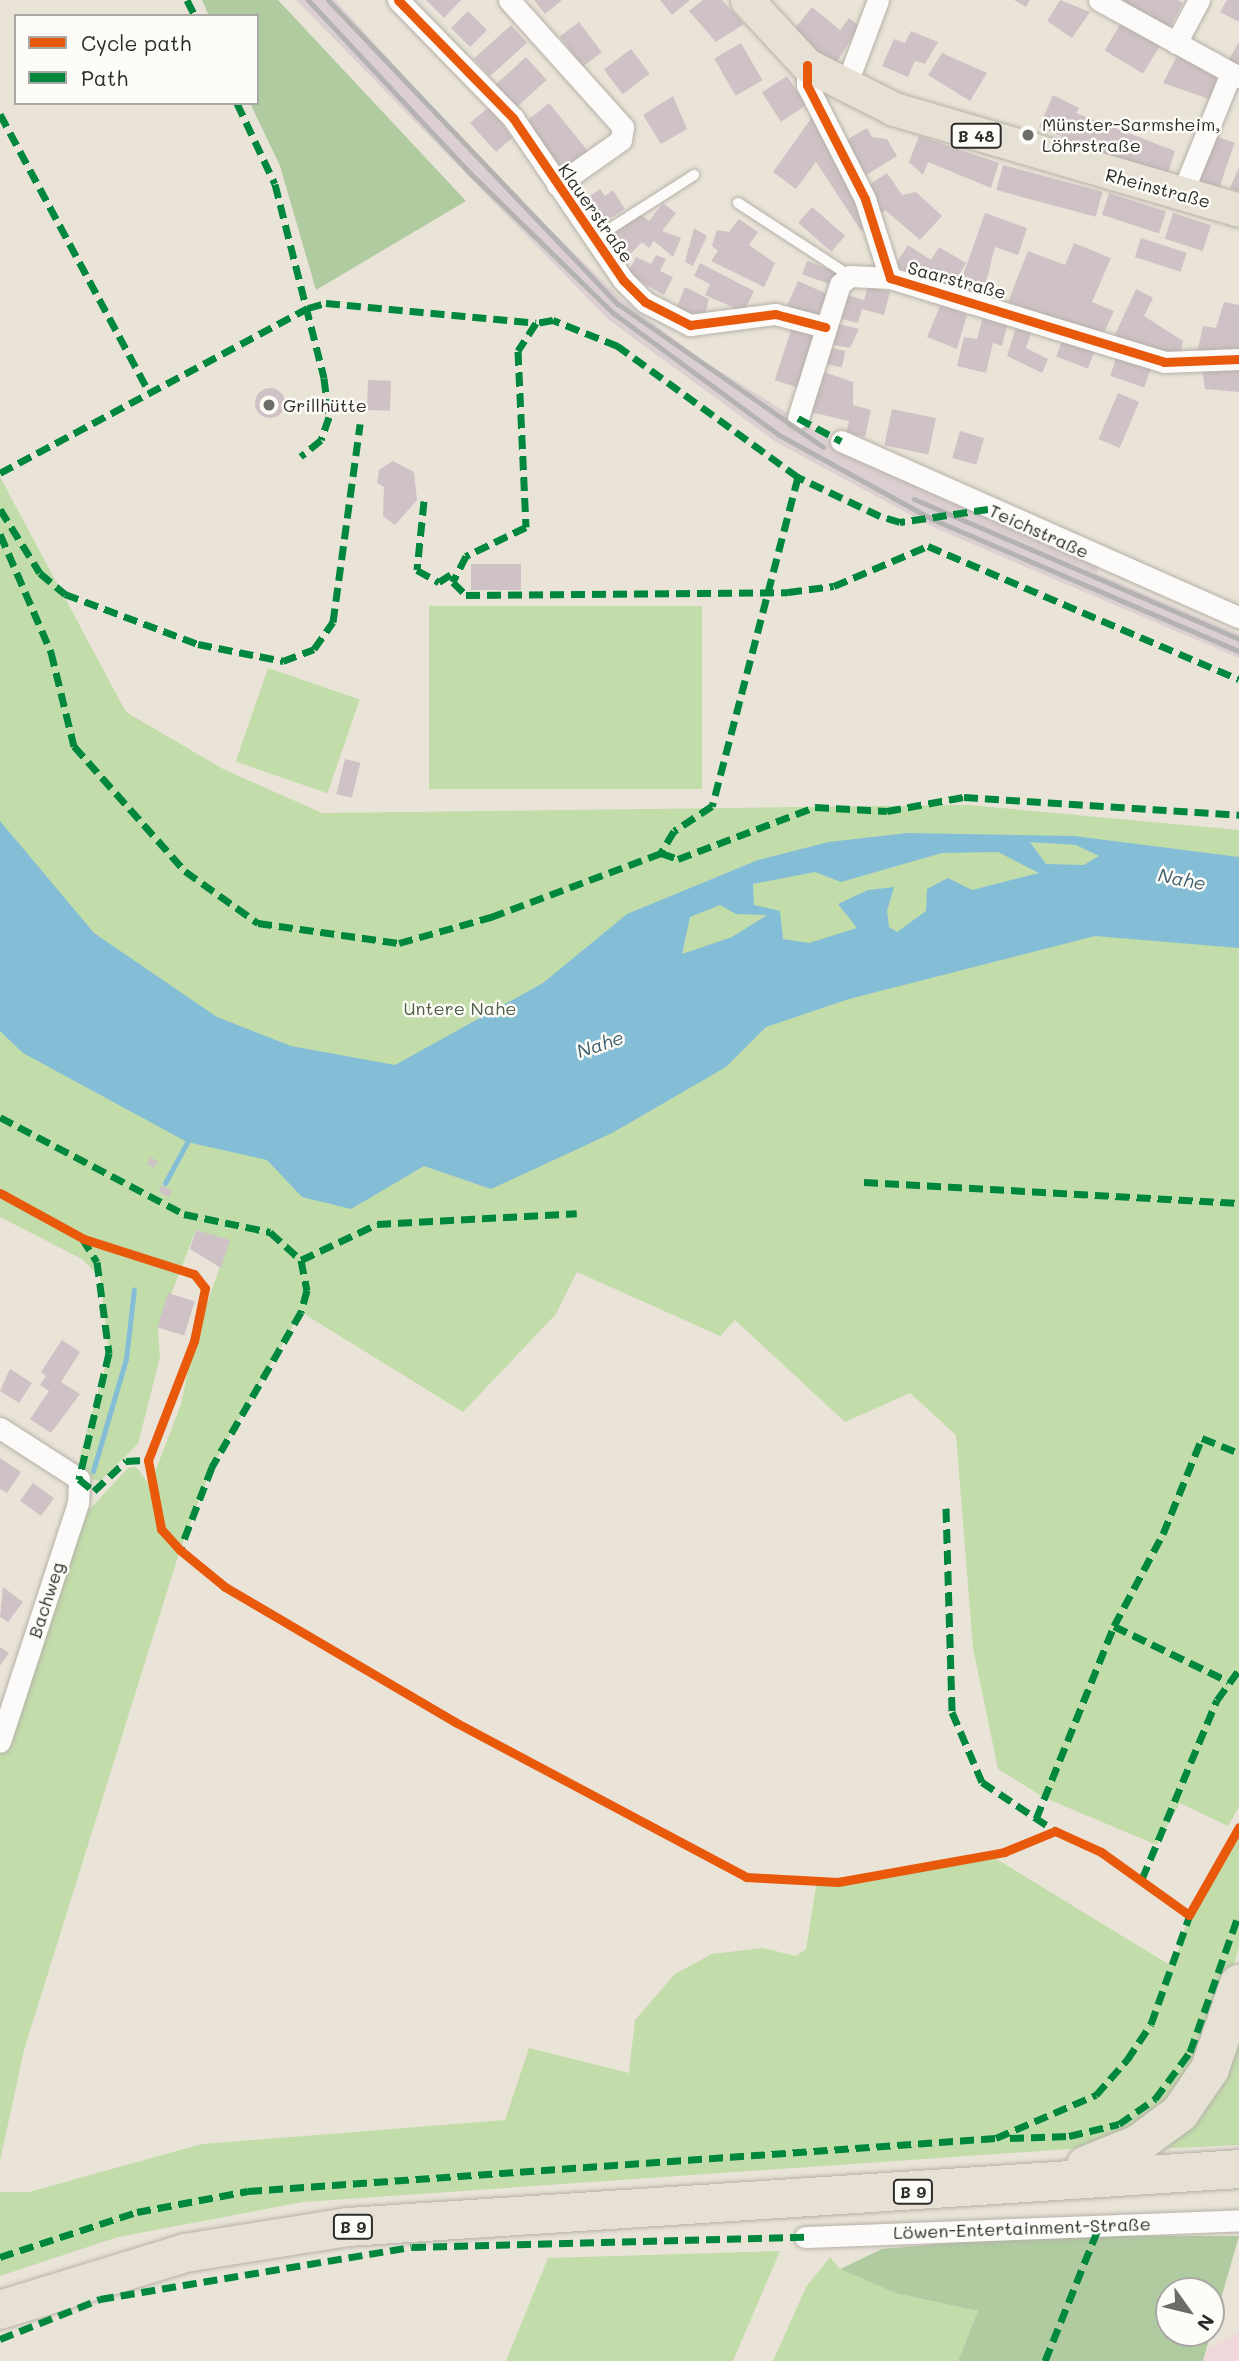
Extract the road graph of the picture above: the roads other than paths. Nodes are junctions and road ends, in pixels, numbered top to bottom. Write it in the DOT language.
graph roads {
  1 [pos="398,0"];
  2 [pos="509,0"];
  3 [pos="747,0"];
  4 [pos="878,0"];
  5 [pos="1099,0"];
  6 [pos="1199,0"];
  7 [pos="1176,44"];
  8 [pos="807,65"];
  9 [pos="1235,75"];
  10 [pos="845,88"];
  11 [pos="694,175"];
  12 [pos="557,185"];
  13 [pos="1181,196"];
  14 [pos="738,203"];
  15 [pos="1239,210"];
  16 [pos="594,239"];
  17 [pos="850,275"];
  18 [pos="890,278"];
  19 [pos="825,327"];
  20 [pos="1239,359"];
  21 [pos="798,418"];
  22 [pos="841,441"];
  23 [pos="1239,617"];
  24 [pos="0,1428"];
  25 [pos="3,1723"];
  26 [pos="0,1742"];
  27 [pos="1239,1984"];
  28 [pos="1086,2165"];
  29 [pos="1239,2167"];
  30 [pos="1239,2220"];
  31 [pos="804,2237"];
  32 [pos="0,2287"];
  33 [pos="0,2309"];
  1 -- 12 [label="street, Klauerstraße"];
  2 -- 12 [label="street"];
  3 -- 8 [label="main road, Rheinstraße / B 48"];
  4 -- 10 [label="street"];
  5 -- 7 [label="street"];
  6 -- 7 [label="street"];
  7 -- 9 [label="street"];
  8 -- 10 [label="main road, Rheinstraße / B 48"];
  8 -- 18 [label="street, Saarstraße"];
  9 -- 13 [label="street"];
  10 -- 13 [label="main road, Rheinstraße / B 48"];
  11 -- 16 [label="lane, Klauerstraße"];
  12 -- 16 [label="street, Klauerstraße"];
  13 -- 15 [label="main road, Rheinstraße / B 48"];
  14 -- 17 [label="lane"];
  16 -- 19 [label="street, Klauerstraße"];
  17 -- 18 [label="street"];
  17 -- 19 [label="street"];
  18 -- 20 [label="street, Saarstraße"];
  19 -- 21 [label="street"];
  22 -- 23 [label="street, Teichstraße"];
  24 -- 25 [label="street, Bachweg"];
  25 -- 26 [label="street, Bachweg"];
  27 -- 28 [label="highway"];
  28 -- 29 [label="highway, B 9"];
  28 -- 32 [label="highway, B 9"];
  29 -- 33 [label="highway, B 9"];
  30 -- 31 [label="street, Löwen-Entertainment-Straße"];
}
